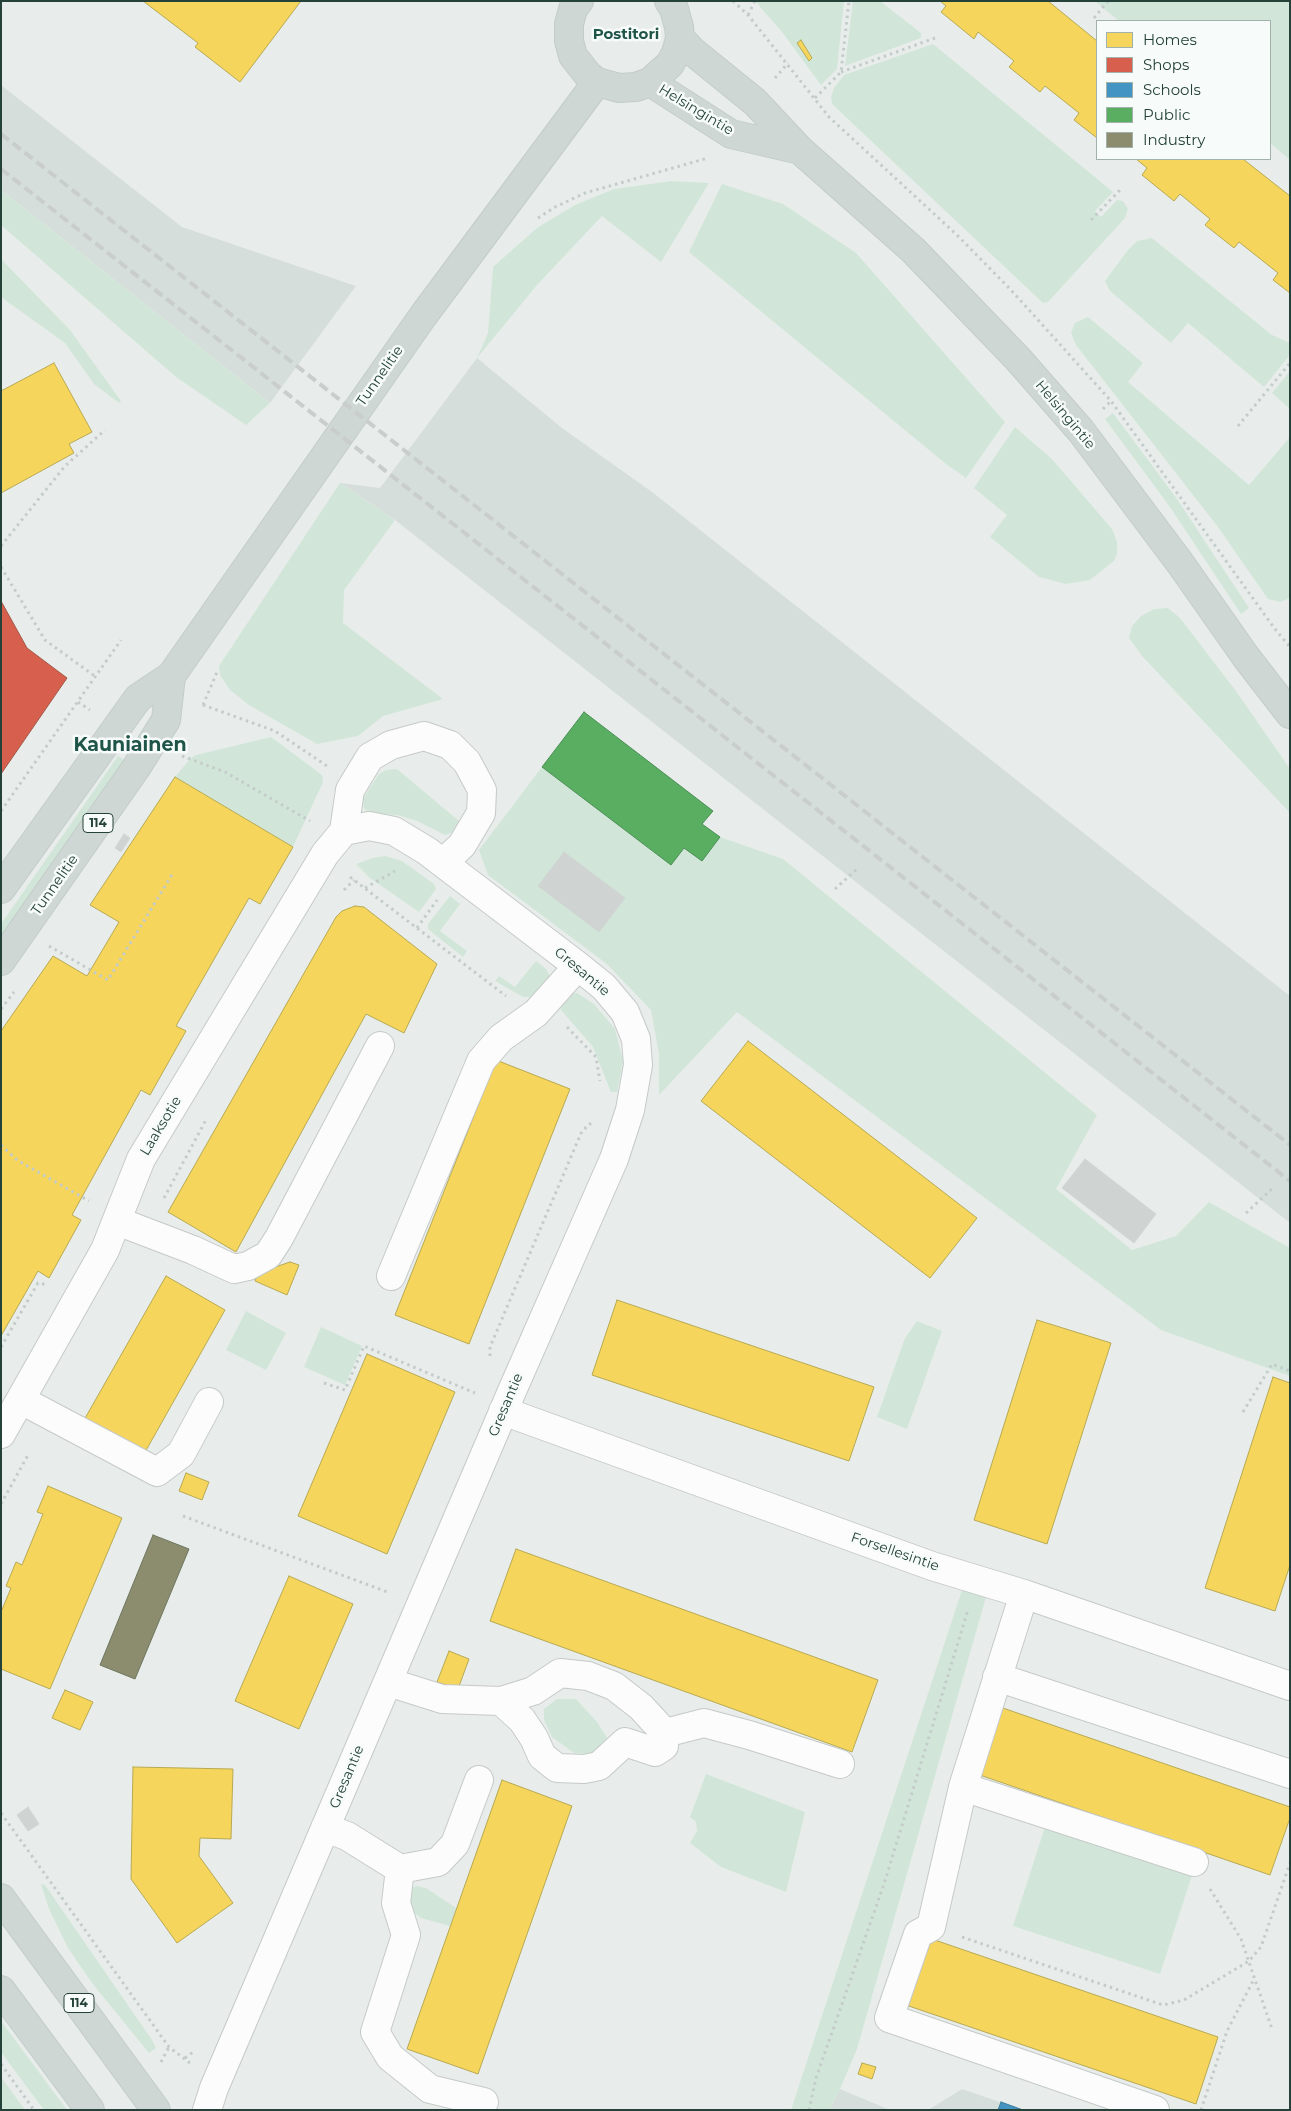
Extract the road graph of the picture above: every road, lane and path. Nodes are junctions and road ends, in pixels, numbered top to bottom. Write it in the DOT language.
graph roads {
  1 [pos="669,1"];
  2 [pos="733,1"];
  3 [pos="755,1"];
  4 [pos="849,1"];
  5 [pos="1108,1"];
  6 [pos="572,4"];
  7 [pos="748,15"];
  8 [pos="1094,18"];
  9 [pos="680,38"];
  10 [pos="935,38"];
  11 [pos="842,72"];
  12 [pos="597,82"];
  13 [pos="650,82"];
  14 [pos="815,98"];
  15 [pos="800,150"];
  16 [pos="712,157"];
  17 [pos="1121,188"];
  18 [pos="585,193"];
  19 [pos="1091,220"];
  20 [pos="1290,363"];
  21 [pos="1238,426"];
  22 [pos="105,430"];
  23 [pos="1,546"];
  24 [pos="1,567"];
  25 [pos="120,640"];
  26 [pos="1290,647"];
  27 [pos="171,676"];
  28 [pos="96,677"];
  29 [pos="203,705"];
  30 [pos="1290,714"];
  31 [pos="177,754"];
  32 [pos="331,769"];
  33 [pos="1,811"];
  34 [pos="312,823"];
  35 [pos="344,831"];
  36 [pos="450,868"];
  37 [pos="857,869"];
  38 [pos="173,873"];
  39 [pos="354,880"];
  40 [pos="1,889"];
  41 [pos="835,889"];
  42 [pos="340,893"];
  43 [pos="49,946"];
  44 [pos="1,961"];
  45 [pos="578,966"];
  46 [pos="380,1046"];
  47 [pos="210,1113"];
  48 [pos="1,1145"];
  49 [pos="1273,1188"];
  50 [pos="81,1197"];
  51 [pos="1246,1213"];
  52 [pos="116,1221"];
  53 [pos="148,1233"];
  54 [pos="391,1276"];
  55 [pos="1290,1371"];
  56 [pos="324,1383"];
  57 [pos="476,1393"];
  58 [pos="21,1400"];
  59 [pos="209,1402"];
  60 [pos="503,1412"];
  61 [pos="1242,1412"];
  62 [pos="50,1416"];
  63 [pos="1,1434"];
  64 [pos="1,1504"];
  65 [pos="183,1516"];
  66 [pos="977,1580"];
  67 [pos="1024,1594"];
  68 [pos="396,1595"];
  69 [pos="997,1677"];
  70 [pos="388,1682"];
  71 [pos="1290,1686"];
  72 [pos="501,1701"];
  73 [pos="665,1733"];
  74 [pos="840,1764"];
  75 [pos="1290,1774"];
  76 [pos="479,1780"];
  77 [pos="963,1786"];
  78 [pos="1,1813"];
  79 [pos="326,1828"];
  80 [pos="1194,1862"];
  81 [pos="1290,1864"];
  82 [pos="400,1870"];
  83 [pos="1,1898"];
  84 [pos="931,1927"];
  85 [pos="1249,1961"];
  86 [pos="1255,1979"];
  87 [pos="1,1990"];
  88 [pos="1272,2029"];
  89 [pos="1,2064"];
  90 [pos="211,2099"];
  91 [pos="484,2102"];
  92 [pos="34,2110"];
  93 [pos="90,2110"];
  94 [pos="156,2110"];
  95 [pos="809,2110"];
  96 [pos="1155,2110"];
  97 [pos="1201,2110"];
  1 -- 9 [label="main road"];
  2 -- 7 [label="path"];
  3 -- 7 [label="path"];
  4 -- 11 [label="path"];
  5 -- 8 [label="path"];
  6 -- 12 [label="main road"];
  7 -- 14 [label="path"];
  9 -- 13 [label="main road"];
  9 -- 15 [label="main road, Helsingintie"];
  10 -- 11 [label="path"];
  11 -- 14 [label="path"];
  12 -- 13 [label="main road"];
  12 -- 27 [label="main road, Tunnelitie"];
  13 -- 15 [label="main road, Helsingintie"];
  14 -- 26 [label="path"];
  15 -- 30 [label="main road, Helsingintie"];
  16 -- 18 [label="path"];
  17 -- 19 [label="path"];
  20 -- 21 [label="path"];
  22 -- 23 [label="path"];
  24 -- 28 [label="path"];
  25 -- 28 [label="path"];
  27 -- 40 [label="main road, Tunnelitie"];
  27 -- 44 [label="main road, Tunnelitie / 114"];
  28 -- 33 [label="path"];
  29 -- 32 [label="path"];
  31 -- 34 [label="path"];
  35 -- 36 [label="street, Gresantie"];
  35 -- 36 [label="street"];
  35 -- 52 [label="street, Laaksotie"];
  36 -- 45 [label="street, Gresantie"];
  37 -- 41 [label="path"];
  38 -- 43 [label="path"];
  39 -- 42 [label="path"];
  45 -- 54 [label="street"];
  45 -- 60 [label="street, Gresantie"];
  46 -- 53 [label="street"];
  47 -- 53 [label="path"];
  48 -- 50 [label="path"];
  49 -- 51 [label="path"];
  52 -- 53 [label="street"];
  52 -- 58 [label="street, Laaksotie"];
  55 -- 61 [label="path"];
  56 -- 57 [label="path"];
  58 -- 62 [label="street"];
  58 -- 63 [label="street, Laaksotie"];
  59 -- 62 [label="street"];
  60 -- 66 [label="street, Forsellesintie"];
  60 -- 70 [label="street, Gresantie"];
  62 -- 64 [label="path"];
  65 -- 68 [label="path"];
  66 -- 67 [label="street, Forsellesintie"];
  66 -- 95 [label="path"];
  67 -- 69 [label="street"];
  67 -- 71 [label="street, Forsellesintie"];
  69 -- 75 [label="street"];
  69 -- 77 [label="street"];
  70 -- 72 [label="street"];
  70 -- 79 [label="street, Gresantie"];
  72 -- 73 [label="street"];
  72 -- 73 [label="street"];
  73 -- 74 [label="street"];
  76 -- 82 [label="street"];
  77 -- 80 [label="street"];
  77 -- 84 [label="street"];
  78 -- 90 [label="path"];
  79 -- 82 [label="street"];
  79 -- 90 [label="street, Gresantie"];
  80 -- 85 [label="path"];
  81 -- 85 [label="path"];
  82 -- 91 [label="street"];
  83 -- 94 [label="main road, 114"];
  84 -- 85 [label="path"];
  84 -- 96 [label="street"];
  85 -- 86 [label="path"];
  86 -- 88 [label="path"];
  86 -- 97 [label="path"];
  87 -- 93 [label="main road"];
  89 -- 92 [label="path"];
}
